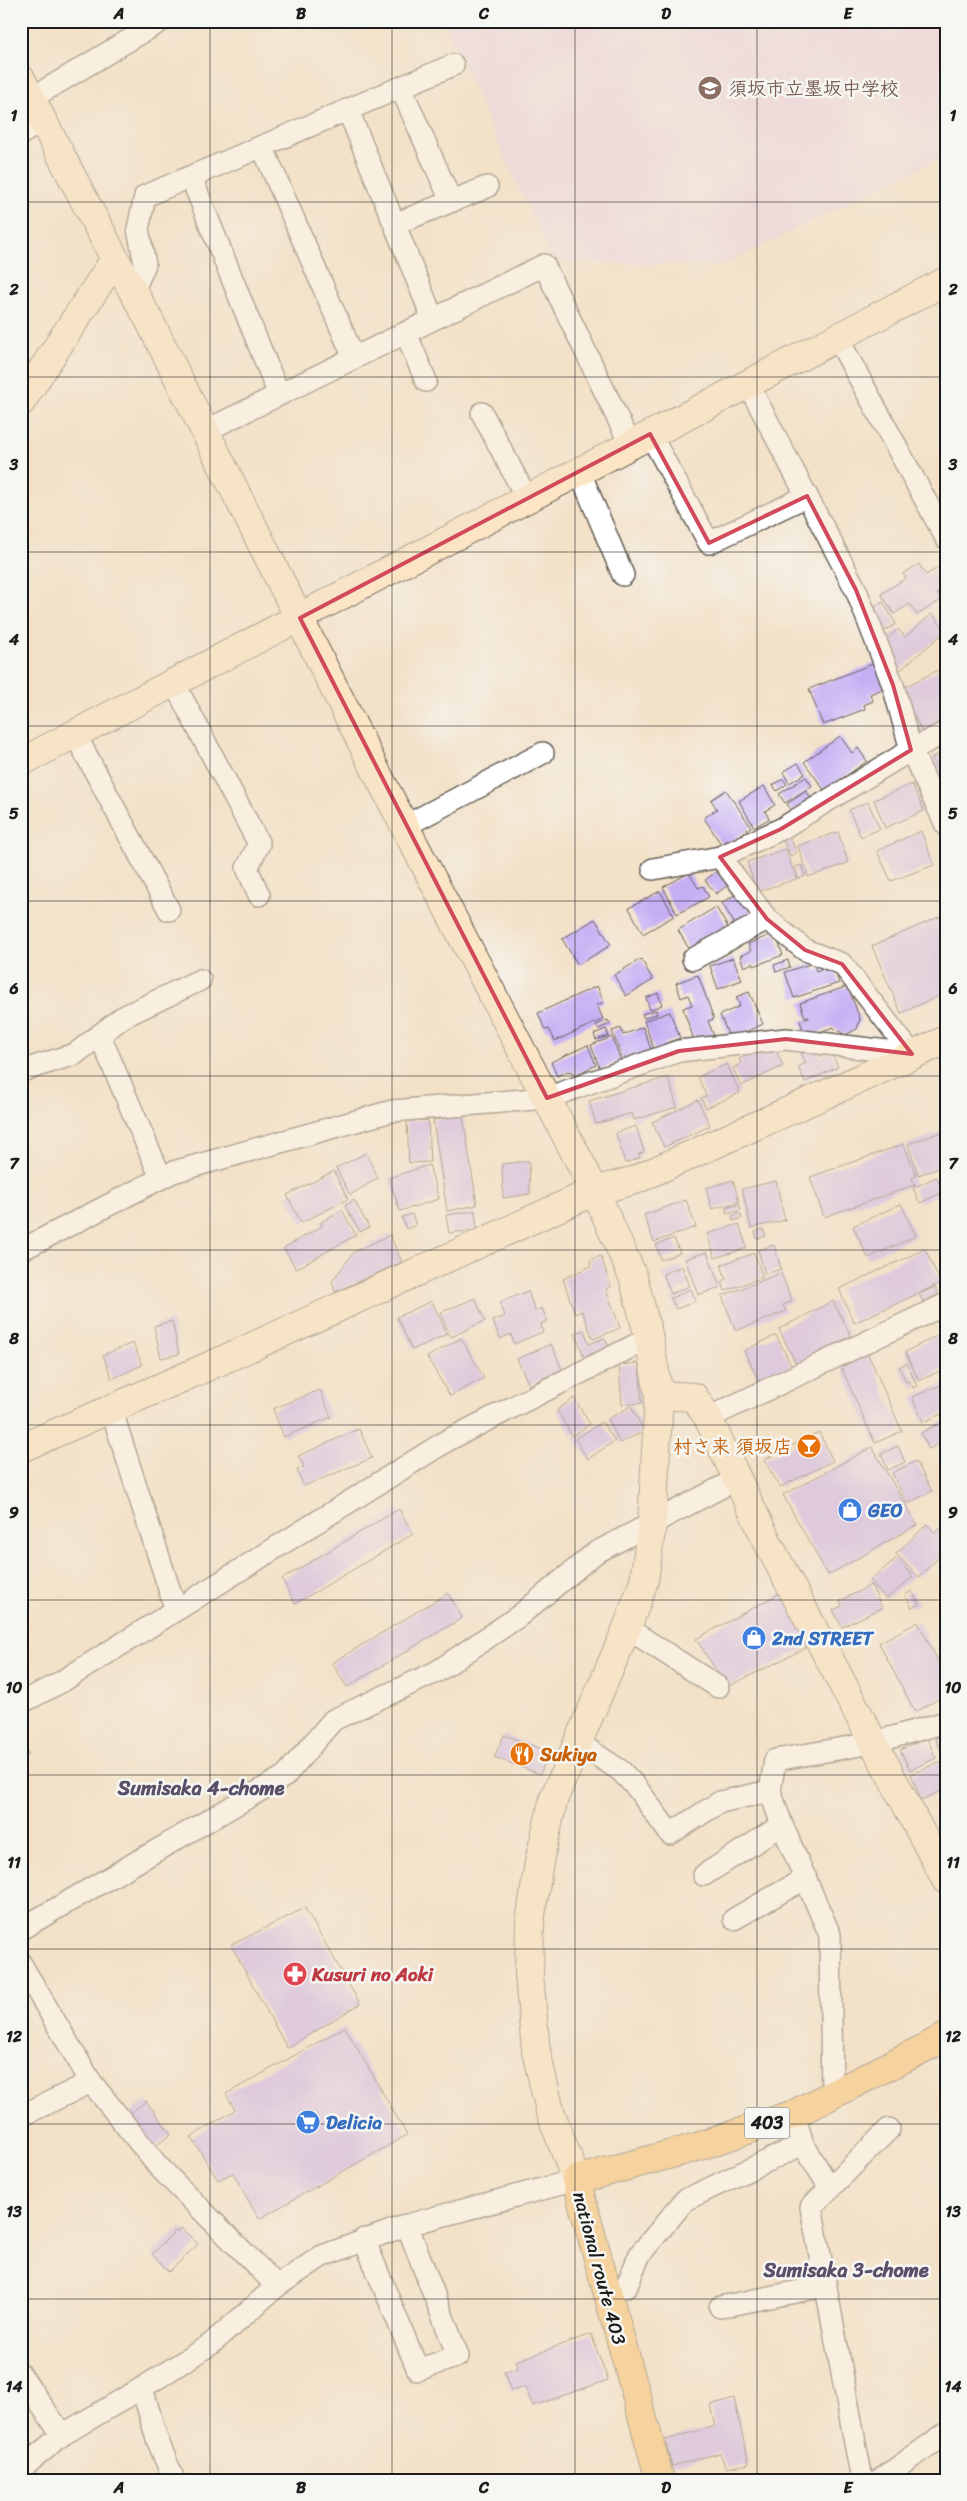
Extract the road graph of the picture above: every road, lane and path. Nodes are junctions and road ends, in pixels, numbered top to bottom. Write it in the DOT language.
graph roads {
  1 [pos="161,21"];
  2 [pos="453,65"];
  3 [pos="401,88"];
  4 [pos="29,104"];
  5 [pos="348,110"];
  6 [pos="262,146"];
  7 [pos="191,177"];
  8 [pos="487,187"];
  9 [pos="451,202"];
  10 [pos="394,224"];
  11 [pos="115,259"];
  12 [pos="946,281"];
  13 [pos="133,292"];
  14 [pos="433,319"];
  15 [pos="406,332"];
  16 [pos="837,337"];
  17 [pos="354,358"];
  18 [pos="426,380"];
  19 [pos="748,384"];
  20 [pos="279,395"];
  21 [pos="21,402"];
  22 [pos="482,413"];
  23 [pos="205,431"];
  24 [pos="640,439"];
  25 [pos="579,470"];
  26 [pos="807,496"];
  27 [pos="526,497"];
  28 [pos="946,538"];
  29 [pos="623,574"];
  30 [pos="300,618"];
  31 [pos="174,682"];
  32 [pos="946,732"];
  33 [pos="75,734"];
  34 [pos="911,750"];
  35 [pos="542,753"];
  36 [pos="21,762"];
  37 [pos="946,825"];
  38 [pos="405,826"];
  39 [pos="720,857"];
  40 [pos="653,869"];
  41 [pos="259,894"];
  42 [pos="169,910"];
  43 [pos="767,918"];
  44 [pos="693,959"];
  45 [pos="200,980"];
  46 [pos="100,1036"];
  47 [pos="946,1040"];
  48 [pos="912,1054"];
  49 [pos="21,1071"];
  50 [pos="546,1098"];
  51 [pos="161,1178"];
  52 [pos="595,1191"];
  53 [pos="21,1250"];
  54 [pos="946,1304"];
  55 [pos="649,1338"];
  56 [pos="658,1395"];
  57 [pos="111,1409"];
  58 [pos="708,1418"];
  59 [pos="21,1448"];
  60 [pos="737,1479"];
  61 [pos="652,1524"];
  62 [pos="176,1610"];
  63 [pos="627,1628"];
  64 [pos="718,1687"];
  65 [pos="21,1703"];
  66 [pos="946,1722"];
  67 [pos="577,1742"];
  68 [pos="872,1743"];
  69 [pos="770,1791"];
  70 [pos="782,1825"];
  71 [pos="942,1864"];
  72 [pos="704,1875"];
  73 [pos="806,1878"];
  74 [pos="734,1920"];
  75 [pos="21,1929"];
  76 [pos="21,1964"];
  77 [pos="946,2037"];
  78 [pos="91,2082"];
  79 [pos="832,2096"];
  80 [pos="794,2114"];
  81 [pos="21,2116"];
  82 [pos="889,2129"];
  83 [pos="802,2144"];
  84 [pos="576,2180"];
  85 [pos="830,2188"];
  86 [pos="407,2225"];
  87 [pos="364,2239"];
  88 [pos="277,2286"];
  89 [pos="825,2286"];
  90 [pos="626,2287"];
  91 [pos="720,2307"];
  92 [pos="21,2375"];
  93 [pos="142,2388"];
  94 [pos="946,2433"];
  95 [pos="62,2435"];
  96 [pos="21,2469"];
  97 [pos="174,2480"];
  98 [pos="660,2480"];
  99 [pos="862,2480"];
  100 [pos="880,2480"];
  1 -- 4 [label="street"];
  2 -- 3 [label="street"];
  3 -- 5 [label="street"];
  3 -- 9 [label="street"];
  4 -- 11 [label="street"];
  5 -- 6 [label="street"];
  5 -- 10 [label="street"];
  6 -- 7 [label="street"];
  6 -- 17 [label="street"];
  7 -- 13 [label="street"];
  7 -- 20 [label="street"];
  8 -- 9 [label="street"];
  9 -- 10 [label="street"];
  10 -- 14 [label="street"];
  11 -- 13 [label="street"];
  11 -- 21 [label="street"];
  12 -- 16 [label="street"];
  13 -- 23 [label="street"];
  14 -- 15 [label="street"];
  14 -- 24 [label="street"];
  15 -- 17 [label="street"];
  15 -- 18 [label="street"];
  16 -- 19 [label="street"];
  16 -- 28 [label="street"];
  17 -- 20 [label="street"];
  19 -- 24 [label="street"];
  19 -- 26 [label="street"];
  20 -- 23 [label="street"];
  22 -- 27 [label="street"];
  23 -- 30 [label="street"];
  24 -- 25 [label="street"];
  24 -- 26 [label="street"];
  25 -- 27 [label="street"];
  25 -- 29 [label="street"];
  26 -- 34 [label="street"];
  27 -- 30 [label="street"];
  30 -- 31 [label="street"];
  30 -- 38 [label="street"];
  31 -- 33 [label="street"];
  31 -- 41 [label="street"];
  32 -- 34 [label="street"];
  33 -- 36 [label="street"];
  33 -- 42 [label="street"];
  34 -- 37 [label="street"];
  34 -- 39 [label="street"];
  35 -- 38 [label="street"];
  38 -- 50 [label="street"];
  39 -- 40 [label="street"];
  39 -- 43 [label="street"];
  43 -- 44 [label="street"];
  43 -- 48 [label="street"];
  45 -- 46 [label="street"];
  46 -- 49 [label="street"];
  46 -- 51 [label="street"];
  47 -- 48 [label="street"];
  48 -- 50 [label="street"];
  48 -- 52 [label="street"];
  50 -- 51 [label="street"];
  50 -- 52 [label="street"];
  51 -- 53 [label="street"];
  52 -- 55 [label="street"];
  52 -- 57 [label="street"];
  54 -- 58 [label="street"];
  55 -- 56 [label="street"];
  55 -- 62 [label="street"];
  56 -- 58 [label="street"];
  56 -- 61 [label="street"];
  57 -- 59 [label="street"];
  57 -- 62 [label="street"];
  58 -- 60 [label="street"];
  60 -- 61 [label="street"];
  60 -- 68 [label="street"];
  61 -- 63 [label="street"];
  61 -- 75 [label="street"];
  62 -- 65 [label="street"];
  63 -- 64 [label="street"];
  63 -- 67 [label="street"];
  66 -- 68 [label="street"];
  67 -- 69 [label="street"];
  67 -- 84 [label="street"];
  68 -- 69 [label="street"];
  68 -- 71 [label="street"];
  69 -- 70 [label="street"];
  70 -- 72 [label="street"];
  70 -- 73 [label="street"];
  73 -- 74 [label="street"];
  73 -- 79 [label="street"];
  76 -- 78 [label="street"];
  77 -- 79 [label="highway, national route 403 / 403"];
  78 -- 81 [label="street"];
  78 -- 88 [label="street"];
  79 -- 80 [label="highway, national route 403 / 403"];
  80 -- 83 [label="street"];
  80 -- 84 [label="highway, national route 403 / 403"];
  82 -- 85 [label="street"];
  83 -- 85 [label="street"];
  83 -- 90 [label="street"];
  84 -- 86 [label="street"];
  84 -- 98 [label="highway, national route 403"];
  85 -- 89 [label="street"];
  86 -- 87 [label="street"];
  86 -- 87 [label="street"];
  87 -- 88 [label="street"];
  88 -- 93 [label="street"];
  89 -- 91 [label="street"];
  89 -- 99 [label="street"];
  92 -- 95 [label="street"];
  93 -- 95 [label="street"];
  93 -- 97 [label="street"];
  94 -- 100 [label="street"];
  95 -- 96 [label="street"];
}
